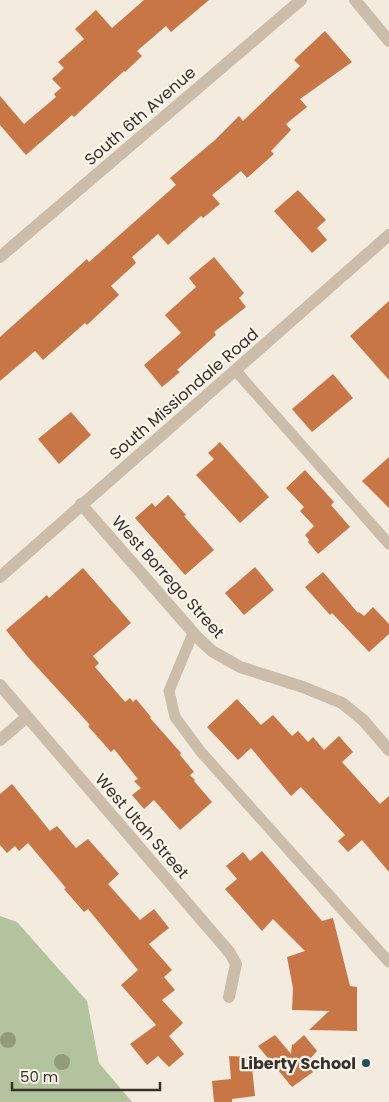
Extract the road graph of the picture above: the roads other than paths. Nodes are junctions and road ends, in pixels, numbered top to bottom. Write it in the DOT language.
graph roads {
  1 [pos="301,0"];
  2 [pos="355,0"];
  3 [pos="389,41"];
  4 [pos="389,235"];
  5 [pos="0,257"];
  6 [pos="235,370"];
  7 [pos="81,504"];
  8 [pos="389,544"];
  9 [pos="0,577"];
  10 [pos="193,633"];
  11 [pos="0,685"];
  12 [pos="27,717"];
  13 [pos="0,740"];
  14 [pos="389,750"];
  15 [pos="389,962"];
  16 [pos="229,997"];
  1 -- 5 [label="street, South 6th Avenue"];
  2 -- 3 [label="street"];
  4 -- 6 [label="street, South Missiondale Road"];
  6 -- 7 [label="street, South Missiondale Road"];
  6 -- 8 [label="lane"];
  7 -- 9 [label="street, South Missiondale Road"];
  7 -- 10 [label="street, West Borrego Street"];
  10 -- 14 [label="street, West Borrego Street"];
  10 -- 15 [label="lane"];
  11 -- 12 [label="street, West Utah Street"];
  12 -- 13 [label="street"];
  12 -- 16 [label="street, West Utah Street"];
}
